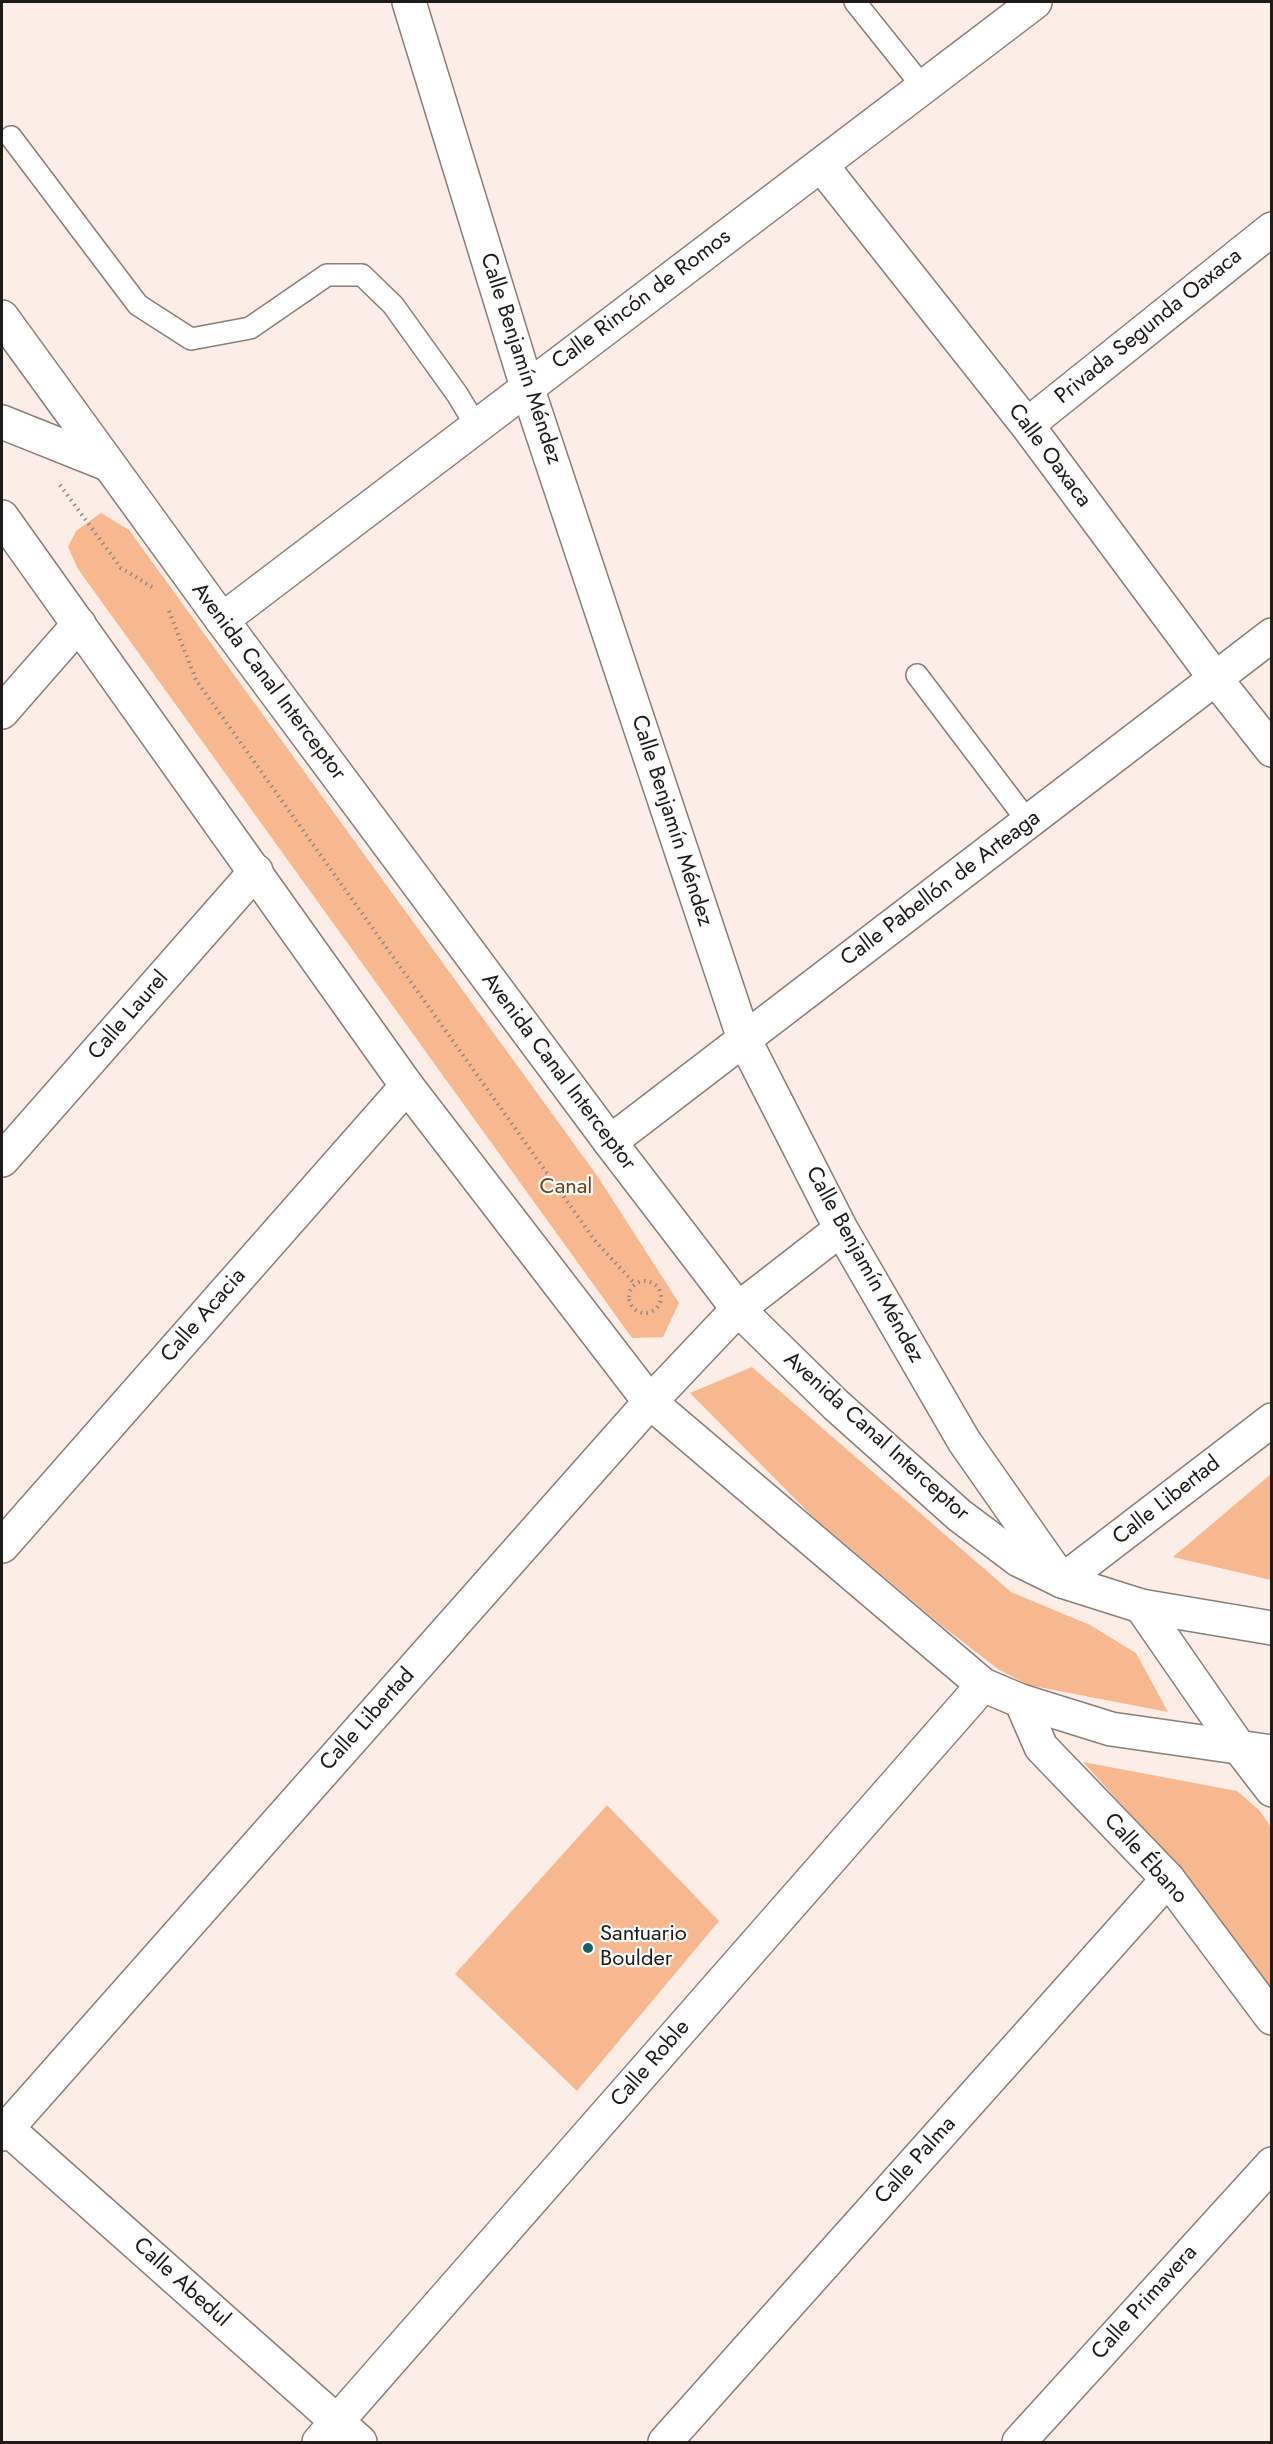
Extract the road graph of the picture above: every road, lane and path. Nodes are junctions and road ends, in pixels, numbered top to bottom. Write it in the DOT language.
graph roads {
  1 [pos="409,2"];
  2 [pos="855,2"];
  3 [pos="1035,2"];
  4 [pos="923,87"];
  5 [pos="11,137"];
  6 [pos="821,165"];
  7 [pos="1272,229"];
  8 [pos="2,317"];
  9 [pos="527,387"];
  10 [pos="2,422"];
  11 [pos="1027,425"];
  12 [pos="477,427"];
  13 [pos="107,464"];
  14 [pos="2,517"];
  15 [pos="94,531"];
  16 [pos="161,592"];
  17 [pos="166,603"];
  18 [pos="222,620"];
  19 [pos="79,624"];
  20 [pos="1272,635"];
  21 [pos="917,675"];
  22 [pos="1215,678"];
  23 [pos="2,712"];
  24 [pos="1272,750"];
  25 [pos="1029,823"];
  26 [pos="256,871"];
  27 [pos="744,1039"];
  28 [pos="407,1086"];
  29 [pos="610,1142"];
  30 [pos="2,1160"];
  31 [pos="841,1229"];
  32 [pos="635,1284"];
  33 [pos="738,1309"];
  34 [pos="650,1402"];
  35 [pos="1272,1420"];
  36 [pos="2,1546"];
  37 [pos="1062,1581"];
  38 [pos="1141,1606"];
  39 [pos="1272,1629"];
  40 [pos="983,1684"];
  41 [pos="1021,1701"];
  42 [pos="1238,1746"];
  43 [pos="1272,1752"];
  44 [pos="1272,1790"];
  45 [pos="1168,1879"];
  46 [pos="1272,2018"];
  47 [pos="3,2129"];
  48 [pos="1272,2164"];
  49 [pos="339,2436"];
  50 [pos="665,2442"];
  51 [pos="1019,2442"];
  1 -- 9 [label="street, Calle Benjamín Méndez"];
  2 -- 4 [label="lane"];
  3 -- 4 [label="street, Calle Rincón de Romos"];
  4 -- 6 [label="street, Calle Rincón de Romos"];
  5 -- 12 [label="lane"];
  6 -- 9 [label="street, Calle Rincón de Romos"];
  6 -- 11 [label="street, Calle Oaxaca"];
  7 -- 11 [label="street, Privada Segunda Oaxaca"];
  8 -- 13 [label="street, Avenida Canal Interceptor"];
  9 -- 12 [label="street, Calle Rincón de Romos"];
  9 -- 27 [label="street, Calle Benjamín Méndez"];
  10 -- 13 [label="street"];
  11 -- 22 [label="street, Calle Oaxaca"];
  12 -- 18 [label="street, Calle Rincón de Romos"];
  13 -- 18 [label="street, Avenida Canal Interceptor"];
  14 -- 19 [label="street"];
  15 -- 16 [label="path"];
  17 -- 32 [label="path"];
  18 -- 29 [label="street, Avenida Canal Interceptor"];
  19 -- 23 [label="street"];
  19 -- 26 [label="street"];
  20 -- 22 [label="street, Calle Pabellón de Arteaga"];
  21 -- 25 [label="lane"];
  22 -- 24 [label="street, Calle Oaxaca"];
  22 -- 25 [label="street, Calle Pabellón de Arteaga"];
  25 -- 27 [label="street, Calle Pabellón de Arteaga"];
  26 -- 28 [label="street"];
  26 -- 30 [label="street, Calle Laurel"];
  27 -- 29 [label="street, Calle Pabellón de Arteaga"];
  27 -- 31 [label="street, Calle Benjamín Méndez"];
  28 -- 34 [label="street"];
  28 -- 36 [label="street, Calle Acacia"];
  29 -- 33 [label="street, Avenida Canal Interceptor"];
  31 -- 33 [label="street, Calle Libertad"];
  31 -- 37 [label="street, Calle Benjamín Méndez"];
  32 -- 32 [label="path"];
  33 -- 34 [label="street, Calle Libertad"];
  33 -- 37 [label="street, Avenida Canal Interceptor"];
  34 -- 40 [label="street"];
  34 -- 47 [label="street, Calle Libertad"];
  35 -- 37 [label="street, Calle Libertad"];
  37 -- 38 [label="street, Avenida Canal Interceptor"];
  38 -- 39 [label="street, Avenida Canal Interceptor"];
  38 -- 42 [label="street"];
  40 -- 41 [label="street"];
  40 -- 49 [label="street, Calle Roble"];
  41 -- 42 [label="street"];
  41 -- 45 [label="street, Calle Ébano"];
  42 -- 43 [label="street"];
  42 -- 44 [label="street"];
  45 -- 46 [label="street, Calle Ébano"];
  45 -- 50 [label="street, Calle Palma"];
  47 -- 49 [label="street, Calle Abedul"];
  48 -- 51 [label="street, Calle Primavera"];
}
